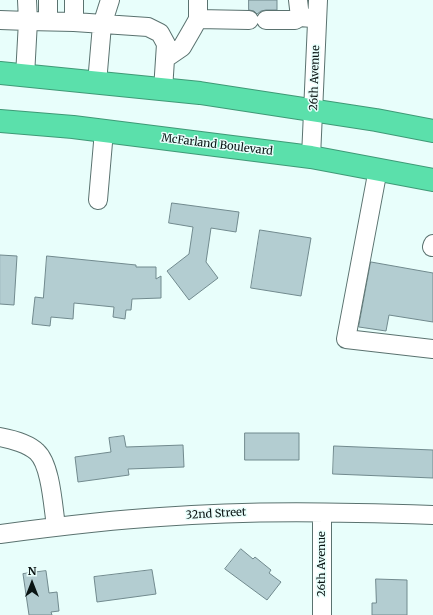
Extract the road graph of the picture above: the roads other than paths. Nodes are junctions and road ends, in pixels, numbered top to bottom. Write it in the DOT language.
graph roads {
  1 [pos="28,0"];
  2 [pos="48,0"];
  3 [pos="74,0"];
  4 [pos="110,0"];
  5 [pos="198,0"];
  6 [pos="318,0"];
  7 [pos="305,12"];
  8 [pos="198,19"];
  9 [pos="0,20"];
  10 [pos="28,21"];
  11 [pos="48,21"];
  12 [pos="74,22"];
  13 [pos="102,25"];
  14 [pos="166,58"];
  15 [pos="0,73"];
  16 [pos="25,76"];
  17 [pos="97,83"];
  18 [pos="163,90"];
  19 [pos="313,110"];
  20 [pos="0,121"];
  21 [pos="104,131"];
  22 [pos="433,131"];
  23 [pos="311,157"];
  24 [pos="378,169"];
  25 [pos="433,180"];
  26 [pos="98,200"];
  27 [pos="433,349"];
  28 [pos="0,437"];
  29 [pos="322,513"];
  30 [pos="433,515"];
  31 [pos="56,526"];
  32 [pos="0,534"];
  33 [pos="322,615"];
  1 -- 10 [label="street"];
  2 -- 11 [label="street"];
  3 -- 12 [label="street"];
  4 -- 13 [label="street"];
  5 -- 8 [label="street"];
  6 -- 7 [label="street, 26th Avenue"];
  7 -- 8 [label="street"];
  7 -- 19 [label="street, 26th Avenue"];
  8 -- 14 [label="street"];
  9 -- 10 [label="street"];
  10 -- 11 [label="street"];
  10 -- 16 [label="street"];
  11 -- 12 [label="street"];
  12 -- 13 [label="street"];
  13 -- 14 [label="street"];
  13 -- 17 [label="street"];
  14 -- 18 [label="street"];
  15 -- 16 [label="highway"];
  16 -- 17 [label="highway"];
  17 -- 18 [label="highway"];
  18 -- 19 [label="highway"];
  19 -- 22 [label="highway"];
  19 -- 23 [label="street, 26th Avenue"];
  20 -- 21 [label="highway, McFarland Boulevard"];
  21 -- 23 [label="highway, McFarland Boulevard"];
  21 -- 26 [label="street"];
  23 -- 24 [label="highway, McFarland Boulevard"];
  24 -- 25 [label="highway, McFarland Boulevard"];
  24 -- 27 [label="street"];
  28 -- 31 [label="street"];
  29 -- 30 [label="street, 32nd Street"];
  29 -- 31 [label="street, 32nd Street"];
  29 -- 33 [label="street, 26th Avenue"];
  31 -- 32 [label="street, 32nd Street"];
}
